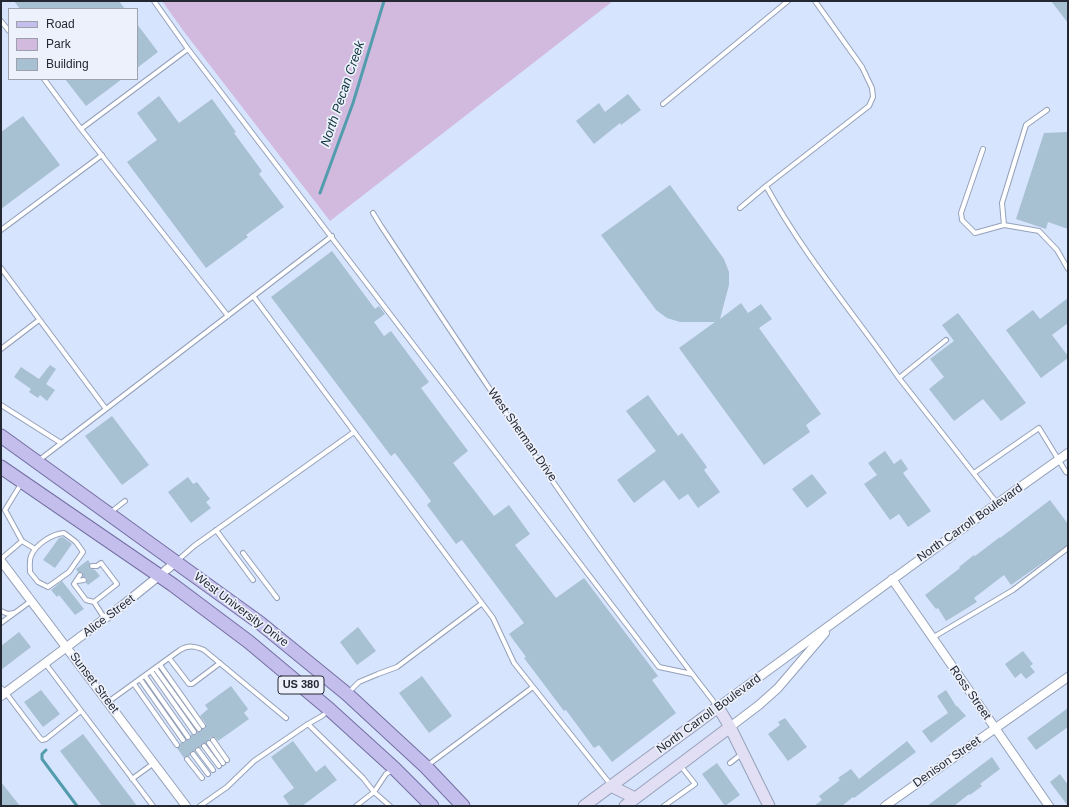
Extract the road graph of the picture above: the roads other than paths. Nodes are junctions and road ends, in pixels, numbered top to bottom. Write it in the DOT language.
graph roads {
  1 [pos="154,1"];
  2 [pos="788,1"];
  3 [pos="815,1"];
  4 [pos="1,21"];
  5 [pos="8,30"];
  6 [pos="188,49"];
  7 [pos="45,80"];
  8 [pos="663,104"];
  9 [pos="1047,110"];
  10 [pos="81,129"];
  11 [pos="983,149"];
  12 [pos="102,155"];
  13 [pos="766,186"];
  14 [pos="740,208"];
  15 [pos="374,213"];
  16 [pos="1004,225"];
  17 [pos="1,230"];
  18 [pos="332,236"];
  19 [pos="1,268"];
  20 [pos="1068,269"];
  21 [pos="253,296"];
  22 [pos="228,316"];
  23 [pos="40,320"];
  24 [pos="946,340"];
  25 [pos="1,350"];
  26 [pos="899,378"];
  27 [pos="1,406"];
  28 [pos="106,409"];
  29 [pos="354,432"];
  30 [pos="1,436"];
  31 [pos="61,444"];
  32 [pos="1068,453"];
  33 [pos="1059,460"];
  34 [pos="38,461"];
  35 [pos="1,467"];
  36 [pos="974,473"];
  37 [pos="1068,473"];
  38 [pos="22,482"];
  39 [pos="124,501"];
  40 [pos="998,504"];
  41 [pos="109,513"];
  42 [pos="216,530"];
  43 [pos="22,541"];
  44 [pos="1068,548"];
  45 [pos="35,549"];
  46 [pos="243,552"];
  47 [pos="1,560"];
  48 [pos="176,562"];
  49 [pos="96,571"];
  50 [pos="80,575"];
  51 [pos="159,576"];
  52 [pos="892,579"];
  53 [pos="84,580"];
  54 [pos="253,580"];
  55 [pos="77,581"];
  56 [pos="277,598"];
  57 [pos="31,601"];
  58 [pos="94,602"];
  59 [pos="482,604"];
  60 [pos="1,611"];
  61 [pos="15,613"];
  62 [pos="106,619"];
  63 [pos="834,622"];
  64 [pos="1,623"];
  65 [pos="932,638"];
  66 [pos="67,647"];
  67 [pos="169,658"];
  68 [pos="45,663"];
  69 [pos="220,663"];
  70 [pos="157,666"];
  71 [pos="150,672"];
  72 [pos="692,674"];
  73 [pos="145,676"];
  74 [pos="1068,677"];
  75 [pos="140,679"];
  76 [pos="134,684"];
  77 [pos="533,687"];
  78 [pos="3,692"];
  79 [pos="347,694"];
  80 [pos="108,702"];
  81 [pos="718,707"];
  82 [pos="329,709"];
  83 [pos="81,711"];
  84 [pos="286,718"];
  85 [pos="308,724"];
  86 [pos="201,727"];
  87 [pos="730,727"];
  88 [pos="995,729"];
  89 [pos="194,732"];
  90 [pos="188,736"];
  91 [pos="183,740"];
  92 [pos="211,741"];
  93 [pos="177,745"];
  94 [pos="204,746"];
  95 [pos="198,750"];
  96 [pos="743,753"];
  97 [pos="193,754"];
  98 [pos="187,759"];
  99 [pos="225,762"];
  100 [pos="154,763"];
  101 [pos="730,763"];
  102 [pos="680,765"];
  103 [pos="219,766"];
  104 [pos="426,767"];
  105 [pos="394,768"];
  106 [pos="213,770"];
  107 [pos="208,774"];
  108 [pos="202,778"];
  109 [pos="132,779"];
  110 [pos="611,786"];
  111 [pos="374,792"];
  112 [pos="637,800"];
  113 [pos="153,806"];
  114 [pos="186,806"];
  115 [pos="200,806"];
  116 [pos="356,806"];
  117 [pos="390,806"];
  118 [pos="432,806"];
  119 [pos="463,806"];
  120 [pos="584,806"];
  121 [pos="625,806"];
  122 [pos="664,806"];
  123 [pos="768,806"];
  124 [pos="885,806"];
  125 [pos="1049,806"];
  1 -- 6 [label="lane"];
  2 -- 8 [label="lane"];
  3 -- 13 [label="lane"];
  4 -- 5 [label="lane"];
  6 -- 10 [label="lane"];
  6 -- 18 [label="lane"];
  7 -- 10 [label="lane"];
  9 -- 16 [label="lane"];
  10 -- 12 [label="lane"];
  11 -- 16 [label="lane"];
  12 -- 17 [label="lane"];
  12 -- 22 [label="lane"];
  13 -- 14 [label="lane"];
  13 -- 26 [label="lane"];
  15 -- 72 [label="lane, West Sherman Drive"];
  16 -- 20 [label="lane"];
  18 -- 21 [label="lane"];
  18 -- 72 [label="lane"];
  19 -- 23 [label="lane"];
  21 -- 22 [label="lane"];
  21 -- 29 [label="lane"];
  22 -- 28 [label="lane"];
  23 -- 25 [label="lane"];
  23 -- 28 [label="lane"];
  24 -- 26 [label="lane"];
  26 -- 36 [label="lane"];
  27 -- 31 [label="lane"];
  28 -- 31 [label="lane"];
  29 -- 42 [label="lane"];
  29 -- 59 [label="lane"];
  30 -- 34 [label="main road, West University Drive / US 380"];
  31 -- 34 [label="lane"];
  32 -- 33 [label="street, North Carroll Boulevard"];
  33 -- 36 [label="lane"];
  33 -- 37 [label="lane"];
  33 -- 40 [label="street, North Carroll Boulevard"];
  34 -- 41 [label="main road, West University Drive / US 380"];
  35 -- 38 [label="main road, West University Drive / US 380"];
  36 -- 40 [label="lane"];
  38 -- 43 [label="lane"];
  38 -- 51 [label="main road, West University Drive / US 380"];
  39 -- 41 [label="lane"];
  40 -- 52 [label="street, North Carroll Boulevard"];
  41 -- 48 [label="main road, West University Drive / US 380"];
  42 -- 48 [label="lane"];
  42 -- 54 [label="lane"];
  43 -- 45 [label="lane"];
  43 -- 47 [label="lane"];
  44 -- 65 [label="lane"];
  45 -- 45 [label="lane"];
  46 -- 56 [label="lane"];
  47 -- 57 [label="street, Sunset Street"];
  48 -- 51 [label="street, Alice Street"];
  48 -- 79 [label="main road, West University Drive / US 380"];
  49 -- 58 [label="lane"];
  50 -- 55 [label="lane"];
  51 -- 62 [label="street, Alice Street"];
  51 -- 82 [label="main road, West University Drive / US 380"];
  52 -- 63 [label="street, North Carroll Boulevard"];
  52 -- 65 [label="street, Ross Street"];
  53 -- 55 [label="lane"];
  55 -- 58 [label="lane"];
  57 -- 61 [label="lane"];
  57 -- 66 [label="street, Sunset Street"];
  58 -- 62 [label="lane"];
  59 -- 77 [label="lane"];
  59 -- 79 [label="lane"];
  60 -- 61 [label="lane"];
  61 -- 64 [label="lane"];
  62 -- 66 [label="street, Alice Street"];
  63 -- 81 [label="street, North Carroll Boulevard"];
  63 -- 87 [label="street, North Carroll Boulevard"];
  65 -- 88 [label="street, Ross Street"];
  66 -- 68 [label="street, Alice Street"];
  66 -- 80 [label="street, Sunset Street"];
  67 -- 69 [label="lane"];
  67 -- 69 [label="lane"];
  67 -- 70 [label="lane"];
  68 -- 78 [label="street, Alice Street"];
  68 -- 83 [label="lane"];
  69 -- 84 [label="lane"];
  70 -- 71 [label="lane"];
  70 -- 86 [label="lane"];
  71 -- 73 [label="lane"];
  71 -- 89 [label="lane"];
  72 -- 81 [label="lane, West Sherman Drive"];
  73 -- 75 [label="lane"];
  73 -- 90 [label="lane"];
  74 -- 88 [label="street, Denison Street"];
  75 -- 76 [label="lane"];
  75 -- 91 [label="lane"];
  76 -- 80 [label="lane"];
  76 -- 93 [label="lane"];
  77 -- 104 [label="lane"];
  77 -- 110 [label="lane"];
  78 -- 83 [label="lane"];
  79 -- 104 [label="main road, West University Drive / US 380"];
  80 -- 100 [label="street, Sunset Street"];
  81 -- 87 [label="street"];
  81 -- 110 [label="street, North Carroll Boulevard"];
  82 -- 85 [label="lane"];
  82 -- 105 [label="main road, West University Drive / US 380"];
  83 -- 109 [label="lane"];
  85 -- 111 [label="lane"];
  85 -- 115 [label="lane"];
  87 -- 96 [label="street"];
  87 -- 102 [label="street, North Carroll Boulevard"];
  88 -- 124 [label="street, Denison Street"];
  88 -- 125 [label="street, Ross Street"];
  92 -- 99 [label="lane"];
  94 -- 103 [label="lane"];
  95 -- 106 [label="lane"];
  96 -- 101 [label="lane"];
  96 -- 123 [label="street"];
  97 -- 107 [label="lane"];
  98 -- 108 [label="lane"];
  100 -- 109 [label="lane"];
  100 -- 114 [label="street, Sunset Street"];
  102 -- 112 [label="street, North Carroll Boulevard"];
  102 -- 122 [label="lane"];
  104 -- 119 [label="main road, West University Drive / US 380"];
  105 -- 111 [label="lane"];
  105 -- 118 [label="main road, West University Drive / US 380"];
  109 -- 113 [label="lane"];
  110 -- 112 [label="street"];
  110 -- 120 [label="street, North Carroll Boulevard"];
  111 -- 116 [label="lane"];
  111 -- 117 [label="lane"];
  112 -- 121 [label="street, North Carroll Boulevard"];
}
